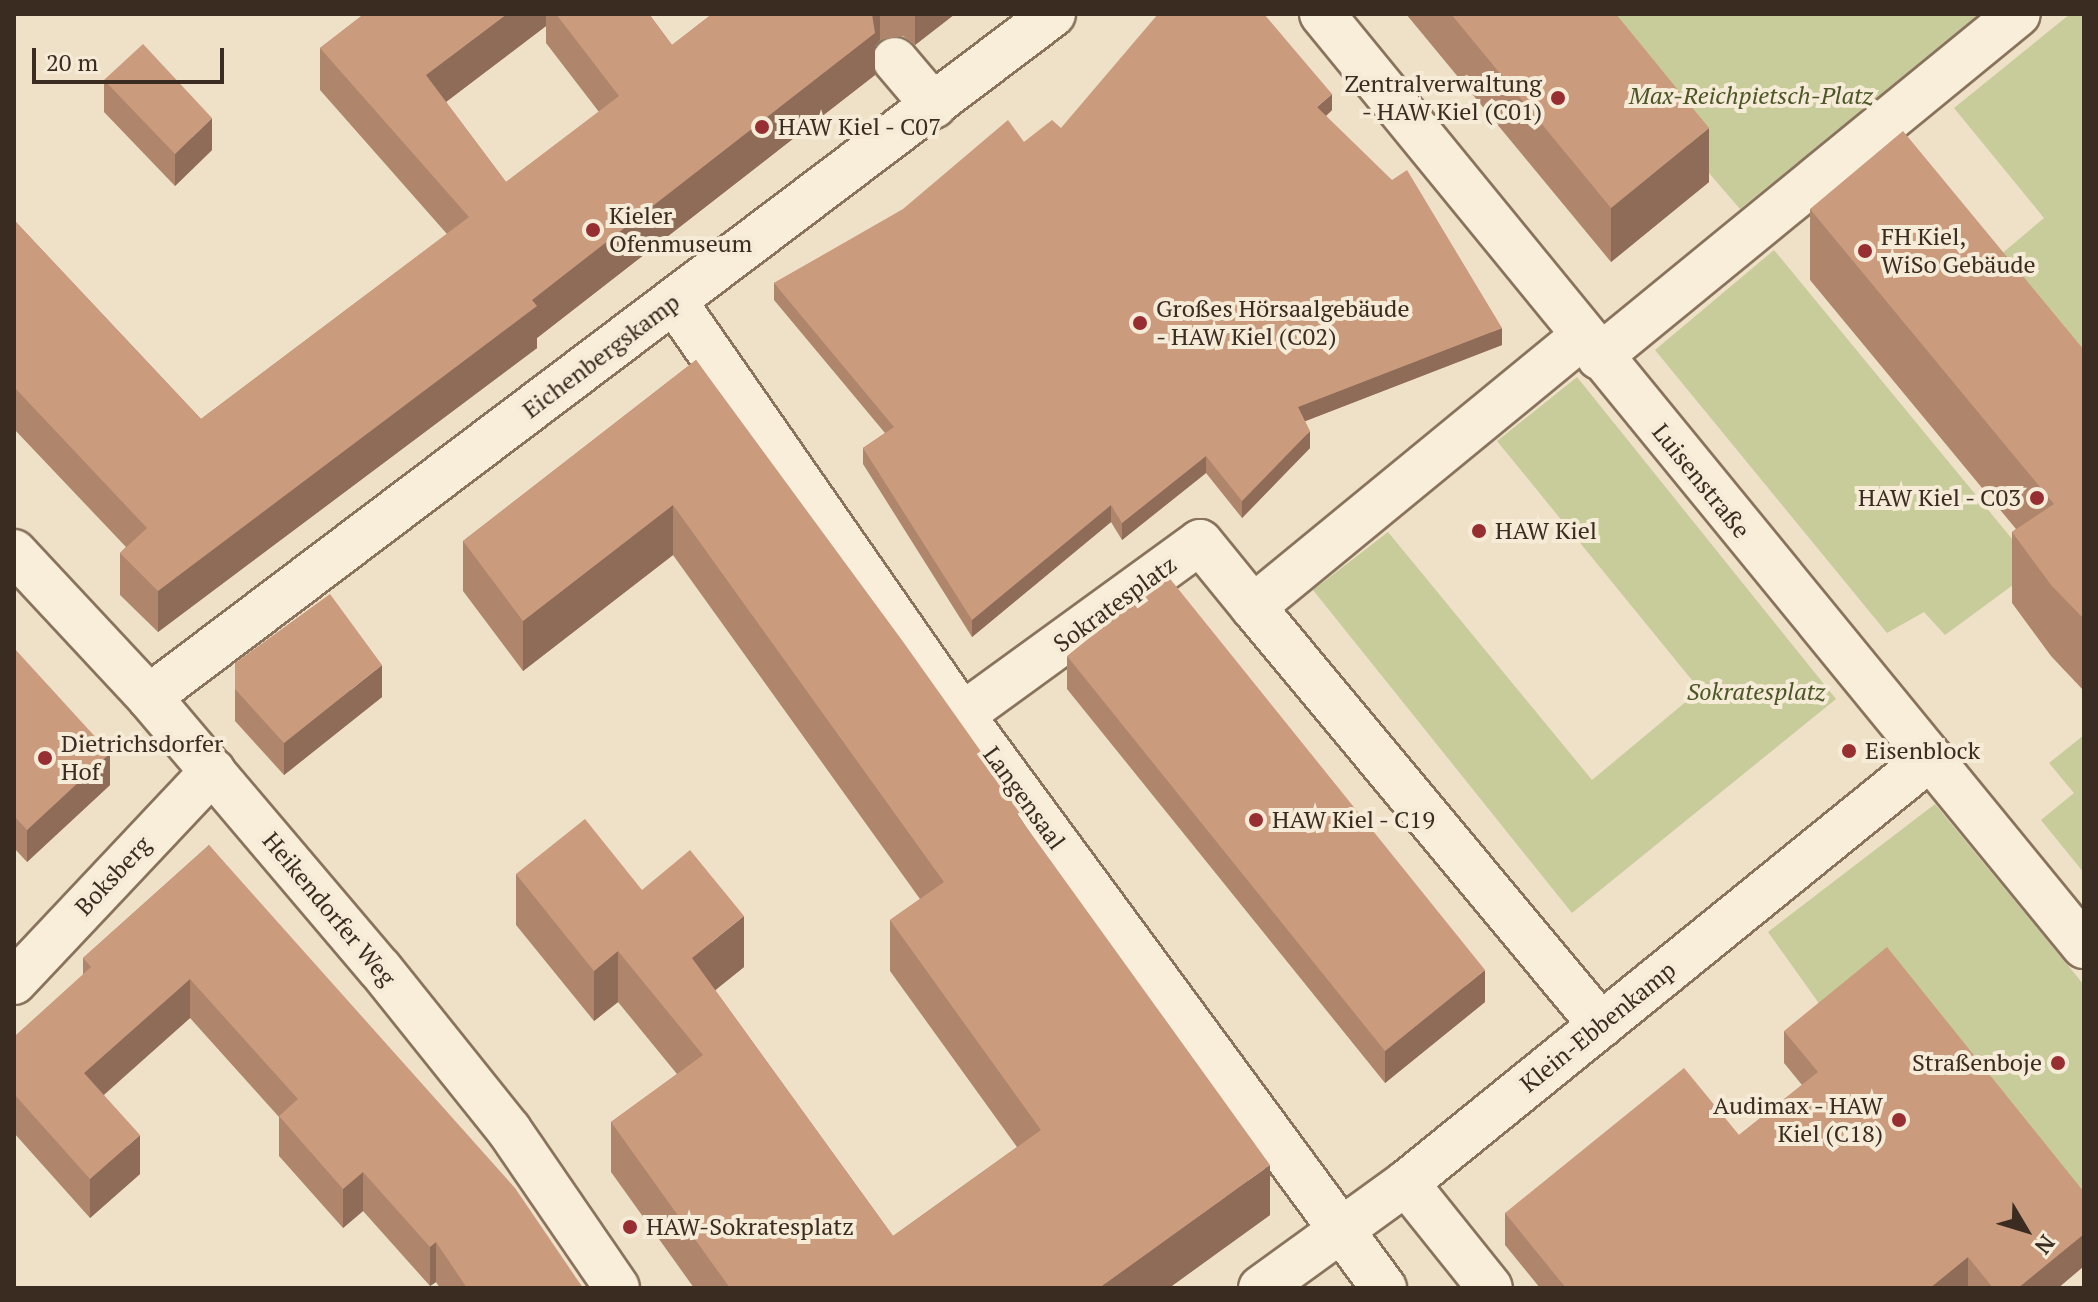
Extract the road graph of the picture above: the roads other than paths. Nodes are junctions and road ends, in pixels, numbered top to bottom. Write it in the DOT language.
graph roads {
  1 [pos="1053,14"];
  2 [pos="1322,14"];
  3 [pos="2018,14"];
  4 [pos="895,60"];
  5 [pos="934,106"];
  6 [pos="674,301"];
  7 [pos="1591,347"];
  8 [pos="14,552"];
  9 [pos="1253,607"];
  10 [pos="149,697"];
  11 [pos="962,715"];
  12 [pos="1930,758"];
  13 [pos="213,771"];
  14 [pos="2084,946"];
  15 [pos="14,982"];
  16 [pos="1601,1025"];
  17 [pos="1406,1183"];
  18 [pos="1342,1229"];
  19 [pos="617,1288"];
  20 [pos="1261,1288"];
  21 [pos="1384,1288"];
  22 [pos="1490,1288"];
  1 -- 5 [label="street, Eichenbergskamp"];
  2 -- 7 [label="street, Luisenstraße"];
  3 -- 7 [label="street"];
  4 -- 5 [label="street"];
  5 -- 6 [label="street, Eichenbergskamp"];
  6 -- 10 [label="street, Eichenbergskamp"];
  6 -- 11 [label="street, Langensaal"];
  7 -- 9 [label="street"];
  7 -- 12 [label="street, Luisenstraße"];
  8 -- 10 [label="street, Heikendorfer Weg"];
  9 -- 11 [label="street, Sokratesplatz"];
  9 -- 16 [label="street, Sokratesplatz"];
  10 -- 13 [label="street, Heikendorfer Weg"];
  11 -- 18 [label="street, Langensaal"];
  12 -- 14 [label="street, Luisenstraße"];
  12 -- 16 [label="street, Klein-Ebbenkamp"];
  13 -- 15 [label="street, Boksberg"];
  13 -- 19 [label="street, Heikendorfer Weg"];
  16 -- 17 [label="street, Klein-Ebbenkamp"];
  17 -- 18 [label="street, Klein-Ebbenkamp"];
  17 -- 22 [label="street"];
  18 -- 20 [label="street, Klein-Ebbenkamp"];
  18 -- 21 [label="street, Langensaal"];
}
